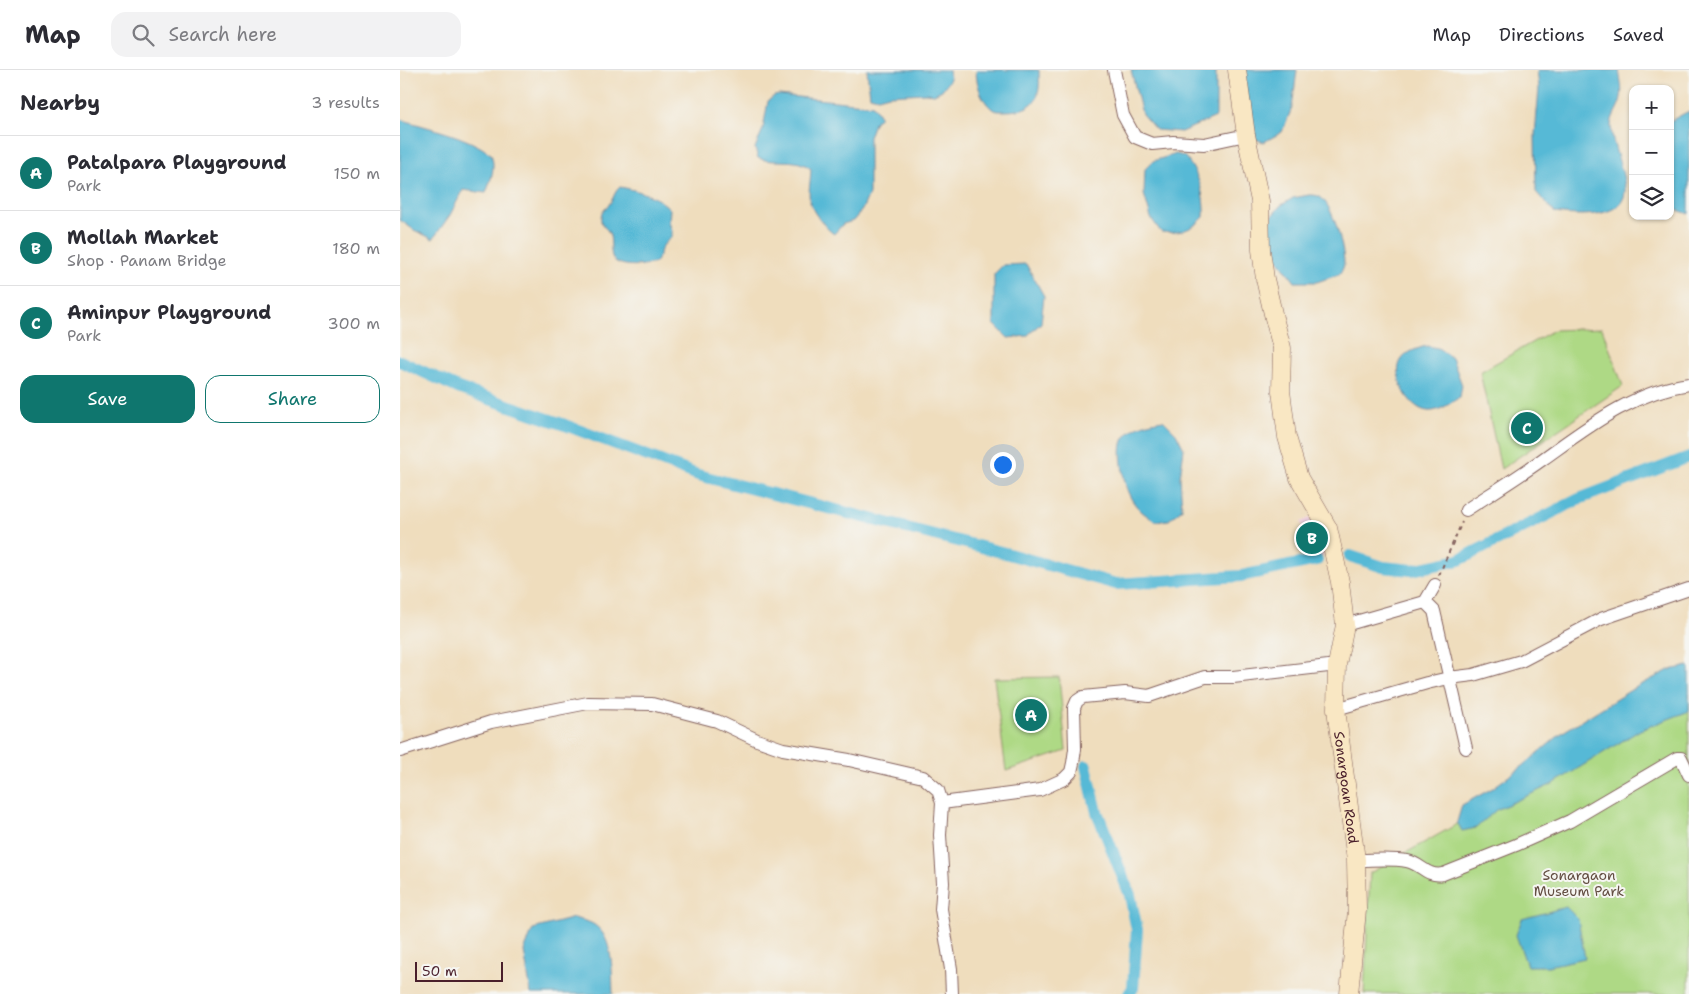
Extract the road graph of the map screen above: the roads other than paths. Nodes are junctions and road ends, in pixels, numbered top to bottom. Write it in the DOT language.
graph roads {
  1 [pos="1114,70"];
  2 [pos="1237,70"];
  3 [pos="1246,135"];
  4 [pos="1689,384"];
  5 [pos="1466,510"];
  6 [pos="1435,585"];
  7 [pos="1689,589"];
  8 [pos="1425,602"];
  9 [pos="1345,625"];
  10 [pos="1336,665"];
  11 [pos="1449,678"];
  12 [pos="1336,709"];
  13 [pos="1466,748"];
  14 [pos="400,751"];
  15 [pos="1689,775"];
  16 [pos="942,803"];
  17 [pos="1356,860"];
  18 [pos="952,994"];
  19 [pos="1349,994"];
  1 -- 3 [label="street"];
  2 -- 3 [label="street, Sonargoan Road"];
  3 -- 9 [label="street, Sonargoan Road"];
  4 -- 5 [label="street"];
  6 -- 8 [label="street"];
  7 -- 11 [label="street"];
  8 -- 9 [label="street"];
  8 -- 11 [label="street"];
  9 -- 10 [label="street, Sonargoan Road"];
  10 -- 12 [label="street, Sonargoan Road"];
  10 -- 16 [label="street"];
  11 -- 12 [label="street"];
  11 -- 13 [label="street"];
  12 -- 17 [label="street, Sonargoan Road"];
  14 -- 16 [label="street"];
  15 -- 17 [label="street"];
  16 -- 18 [label="street"];
  17 -- 19 [label="street, Sonargoan Road"];
}
